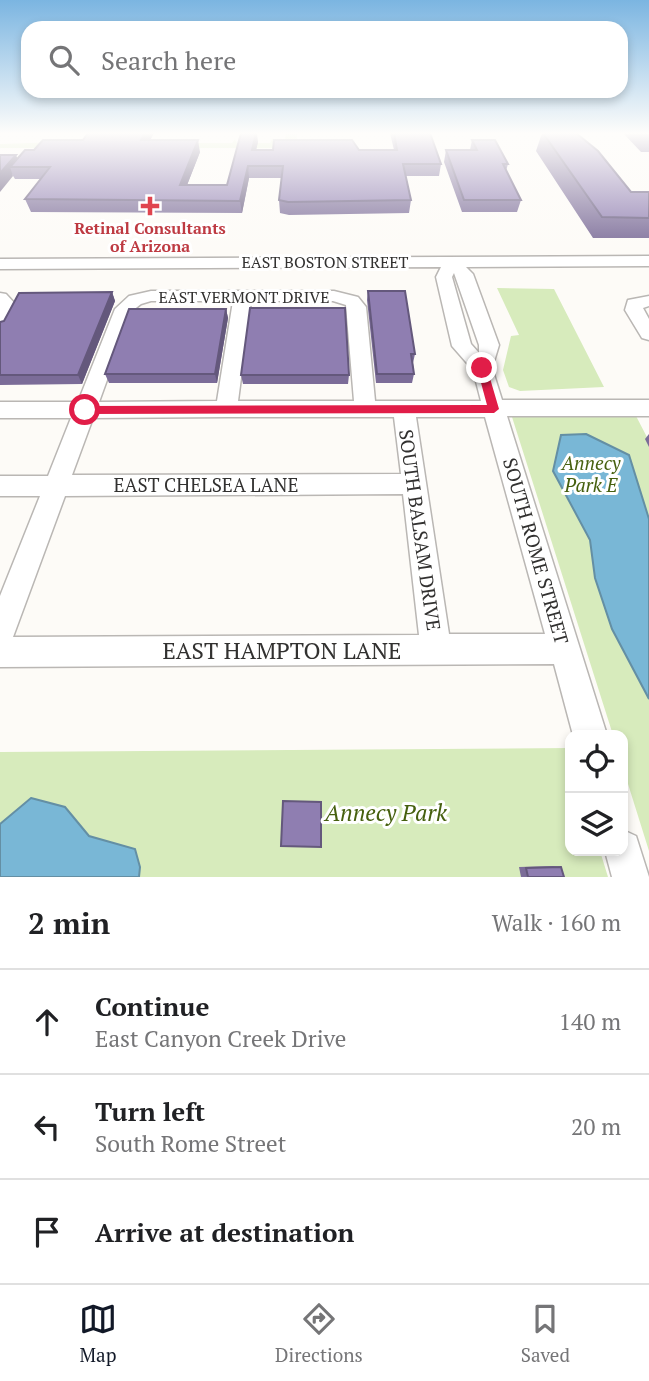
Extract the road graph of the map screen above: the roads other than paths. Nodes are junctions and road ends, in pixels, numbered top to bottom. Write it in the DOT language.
graph roads {
  1 [pos="649,261"];
  2 [pos="450,262"];
  3 [pos="0,264"];
  4 [pos="243,296"];
  5 [pos="2,299"];
  6 [pos="642,303"];
  7 [pos="0,325"];
  8 [pos="649,334"];
  9 [pos="482,368"];
  10 [pos="649,408"];
  11 [pos="494,409"];
  12 [pos="0,410"];
  13 [pos="85,410"];
  14 [pos="226,410"];
  15 [pos="365,410"];
  16 [pos="404,410"];
  17 [pos="412,484"];
  18 [pos="0,486"];
  19 [pos="57,486"];
  20 [pos="0,633"];
  21 [pos="564,649"];
  22 [pos="436,650"];
  23 [pos="0,652"];
  24 [pos="588,730"];
  1 -- 2 [label="street, EAST BOSTON STREET"];
  2 -- 3 [label="street, EAST BOSTON STREET"];
  2 -- 9 [label="street, SOUTH ROME STREET"];
  2 -- 9 [label="street, SOUTH ROME STREET"];
  4 -- 13 [label="street, EAST VERMONT DRIVE"];
  4 -- 14 [label="street"];
  4 -- 15 [label="street, EAST VERMONT DRIVE"];
  5 -- 7 [label="street"];
  6 -- 8 [label="street"];
  9 -- 11 [label="street, SOUTH ROME STREET"];
  10 -- 11 [label="street"];
  11 -- 16 [label="street"];
  11 -- 21 [label="street, SOUTH ROME STREET"];
  12 -- 13 [label="street"];
  13 -- 14 [label="street"];
  13 -- 19 [label="street"];
  14 -- 15 [label="street"];
  15 -- 16 [label="street"];
  16 -- 17 [label="street, SOUTH BALSAM DRIVE"];
  17 -- 19 [label="street, EAST CHELSEA LANE"];
  17 -- 22 [label="street, SOUTH BALSAM DRIVE"];
  18 -- 19 [label="street, EAST CHELSEA LANE"];
  19 -- 20 [label="street"];
  21 -- 22 [label="street, EAST HAMPTON LANE"];
  21 -- 24 [label="street, SOUTH ROME STREET"];
  22 -- 23 [label="street, EAST HAMPTON LANE"];
}
